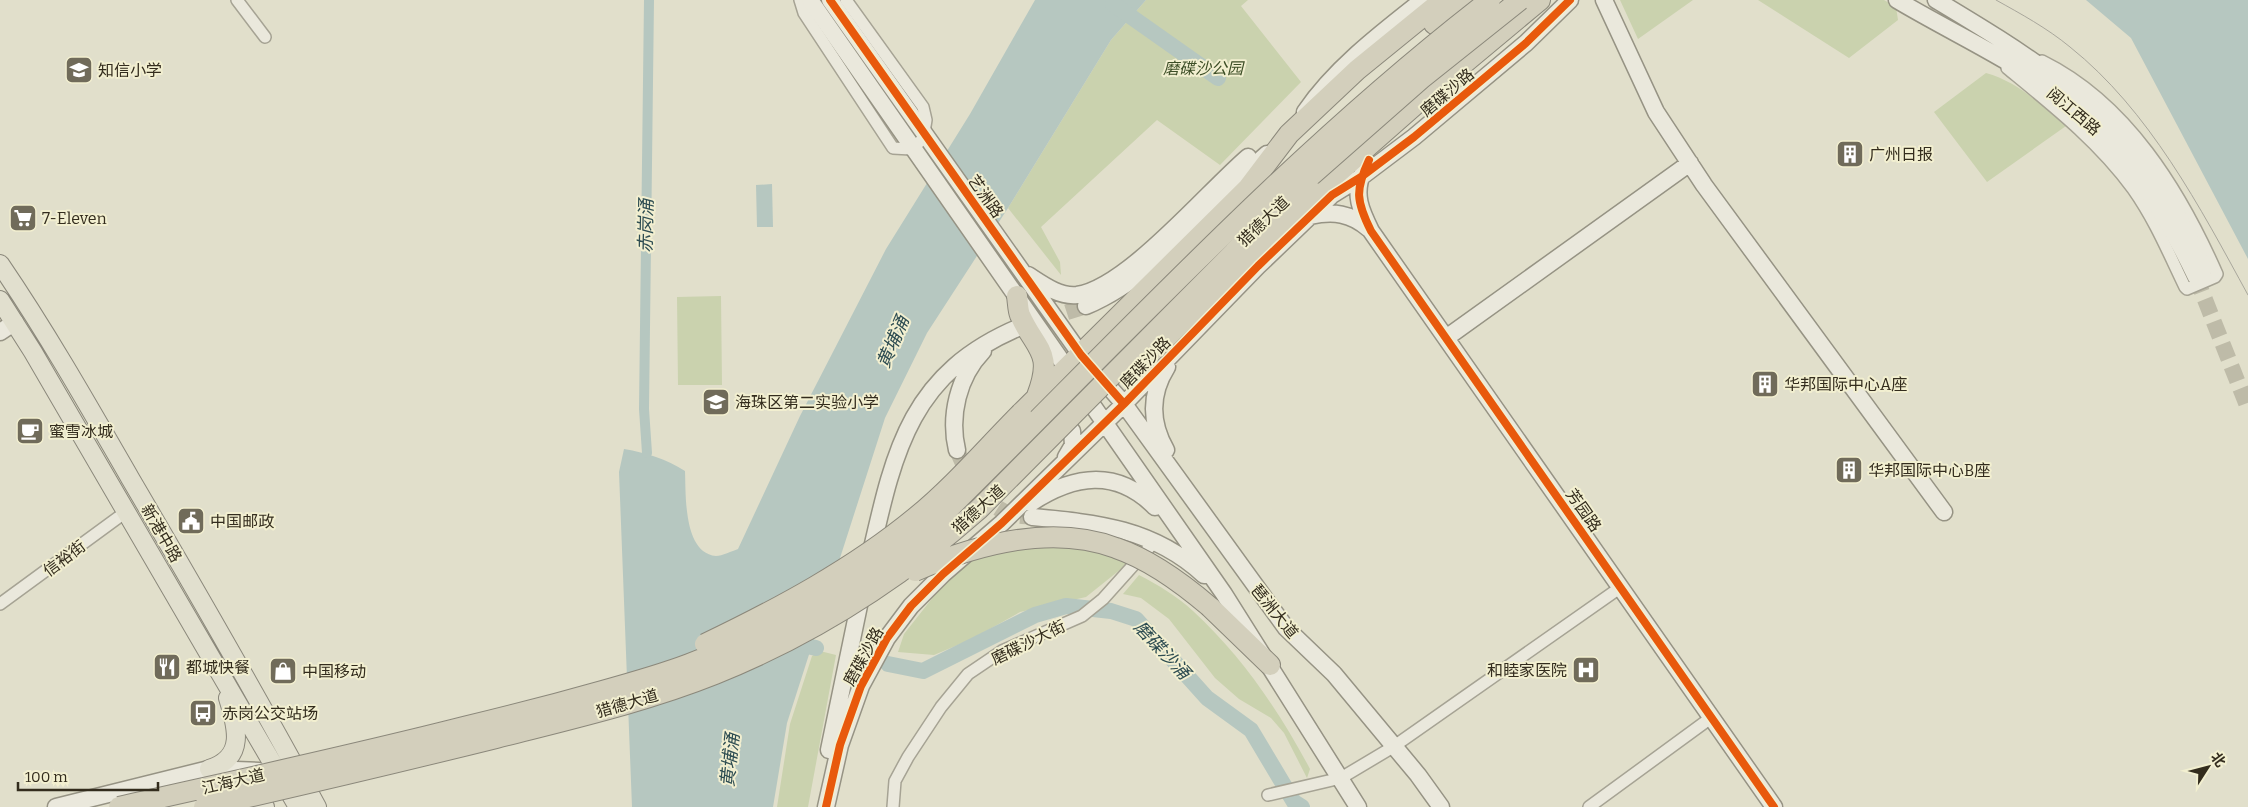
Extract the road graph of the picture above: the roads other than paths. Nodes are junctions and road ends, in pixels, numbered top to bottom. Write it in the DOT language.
graph roads {
  1 [pos="237,0"];
  2 [pos="800,0"];
  3 [pos="810,0"];
  4 [pos="830,0"];
  5 [pos="846,0"];
  6 [pos="1423,0"];
  7 [pos="1443,0"];
  8 [pos="1465,0"];
  9 [pos="1490,0"];
  10 [pos="1548,0"];
  11 [pos="1555,0"];
  12 [pos="1570,0"];
  13 [pos="1604,0"];
  14 [pos="1897,0"];
  15 [pos="1936,0"];
  16 [pos="1530,3"];
  17 [pos="265,37"];
  18 [pos="2012,46"];
  19 [pos="1980,47"];
  20 [pos="1289,134"];
  21 [pos="1690,163"];
  22 [pos="1365,168"];
  23 [pos="1323,194"];
  24 [pos="1310,216"];
  25 [pos="1371,231"];
  26 [pos="0,264"];
  27 [pos="1024,273"];
  28 [pos="1018,296"];
  29 [pos="0,300"];
  30 [pos="1132,305"];
  31 [pos="1086,306"];
  32 [pos="31,310"];
  33 [pos="15,322"];
  34 [pos="0,332"];
  35 [pos="1446,338"];
  36 [pos="50,341"];
  37 [pos="1181,344"];
  38 [pos="33,352"];
  39 [pos="1074,361"];
  40 [pos="1124,404"];
  41 [pos="1028,406"];
  42 [pos="1104,422"];
  43 [pos="957,450"];
  44 [pos="1062,464"];
  45 [pos="1021,469"];
  46 [pos="127,512"];
  47 [pos="1944,512"];
  48 [pos="1032,517"];
  49 [pos="1002,523"];
  50 [pos="1210,524"];
  51 [pos="1183,537"];
  52 [pos="1155,542"];
  53 [pos="1621,587"];
  54 [pos="877,589"];
  55 [pos="1217,600"];
  56 [pos="0,604"];
  57 [pos="212,658"];
  58 [pos="1270,665"];
  59 [pos="556,704"];
  60 [pos="268,716"];
  61 [pos="1712,717"];
  62 [pos="252,725"];
  63 [pos="1393,747"];
  64 [pos="209,769"];
  65 [pos="290,776"];
  66 [pos="1341,778"];
  67 [pos="1268,796"];
  68 [pos="93,802"];
  69 [pos="1356,804"];
  70 [pos="254,806"];
  71 [pos="56,807"];
  72 [pos="119,807"];
  73 [pos="204,807"];
  74 [pos="298,807"];
  75 [pos="317,807"];
  76 [pos="817,807"];
  77 [pos="826,807"];
  78 [pos="893,807"];
  79 [pos="1441,807"];
  80 [pos="1589,807"];
  81 [pos="1774,807"];
  1 -- 17 [label="street"];
  2 -- 5 [label="street"];
  3 -- 28 [label="street, 艺洲路"];
  4 -- 27 [label="street, 艺洲路"];
  6 -- 20 [label="street"];
  7 -- 20 [label="highway"];
  8 -- 20 [label="highway"];
  9 -- 59 [label="highway, 猎德大道, bridge"];
  10 -- 16 [label="highway"];
  11 -- 22 [label="highway"];
  12 -- 22 [label="street, 磨碟沙路"];
  13 -- 21 [label="street"];
  14 -- 19 [label="street, 阅江西路"];
  15 -- 18 [label="street, 阅江西路"];
  16 -- 23 [label="highway"];
  16 -- 45 [label="highway, 猎德大道, bridge"];
  18 -- 19 [label="street, 阅江西路"];
  18 -- 19 [label="street"];
  20 -- 27 [label="street"];
  20 -- 30 [label="highway"];
  20 -- 31 [label="street"];
  21 -- 35 [label="street"];
  21 -- 47 [label="street"];
  22 -- 23 [label="highway"];
  22 -- 25 [label="street"];
  23 -- 24 [label="street, 磨碟沙路"];
  23 -- 45 [label="highway, bridge"];
  24 -- 25 [label="street"];
  24 -- 37 [label="street, 磨碟沙路"];
  25 -- 35 [label="street, 芳园路"];
  26 -- 32 [label="main road, 新港中路"];
  27 -- 39 [label="street, 艺洲路"];
  28 -- 39 [label="street, 艺洲路"];
  28 -- 41 [label="highway"];
  29 -- 33 [label="main road, 新港中路"];
  30 -- 37 [label="street"];
  30 -- 39 [label="highway"];
  32 -- 33 [label="main road"];
  32 -- 36 [label="main road, 新港中路"];
  33 -- 34 [label="street"];
  33 -- 38 [label="main road, 新港中路"];
  35 -- 53 [label="street, 芳园路"];
  36 -- 38 [label="main road"];
  36 -- 60 [label="main road, 新港中路"];
  37 -- 40 [label="street, 磨碟沙路"];
  37 -- 50 [label="street"];
  38 -- 46 [label="main road, 新港中路"];
  39 -- 40 [label="street, 艺洲路"];
  39 -- 41 [label="highway"];
  39 -- 42 [label="street, 艺洲路"];
  40 -- 42 [label="street, 磨碟沙路"];
  40 -- 50 [label="street, 琶洲大道"];
  41 -- 44 [label="street"];
  41 -- 59 [label="highway, bridge"];
  42 -- 44 [label="street, 磨碟沙路"];
  42 -- 51 [label="street, 琶洲大道"];
  43 -- 76 [label="street, 磨碟沙路"];
  44 -- 49 [label="street, 磨碟沙路"];
  45 -- 54 [label="highway, 猎德大道, bridge"];
  46 -- 56 [label="street, 信裕街"];
  46 -- 57 [label="main road, 新港中路"];
  48 -- 52 [label="street"];
  49 -- 51 [label="street"];
  49 -- 77 [label="street, 磨碟沙路"];
  50 -- 63 [label="street, 琶洲大道"];
  51 -- 55 [label="street, 琶洲大道"];
  52 -- 55 [label="street"];
  52 -- 78 [label="street, 磨碟沙大街"];
  53 -- 61 [label="street, 芳园路"];
  53 -- 63 [label="street"];
  54 -- 55 [label="highway, bridge"];
  54 -- 65 [label="highway, 猎德大道, bridge"];
  55 -- 58 [label="highway"];
  57 -- 62 [label="main road, 新港中路"];
  57 -- 64 [label="main road"];
  58 -- 66 [label="street"];
  59 -- 65 [label="highway, 猎德大道, bridge"];
  60 -- 62 [label="main road"];
  60 -- 65 [label="main road, 新港中路"];
  61 -- 80 [label="street"];
  61 -- 81 [label="street, 芳园路"];
  62 -- 65 [label="main road, 新港中路"];
  63 -- 66 [label="street"];
  63 -- 79 [label="street, 琶洲大道"];
  64 -- 65 [label="street"];
  64 -- 68 [label="street"];
  65 -- 70 [label="street"];
  65 -- 72 [label="highway, 江海大道, bridge"];
  65 -- 73 [label="highway, 江海大道, bridge"];
  65 -- 74 [label="main road, 新港中路"];
  65 -- 75 [label="main road, 新港中路"];
  66 -- 67 [label="street"];
  66 -- 69 [label="street"];
  68 -- 71 [label="street"];
}
